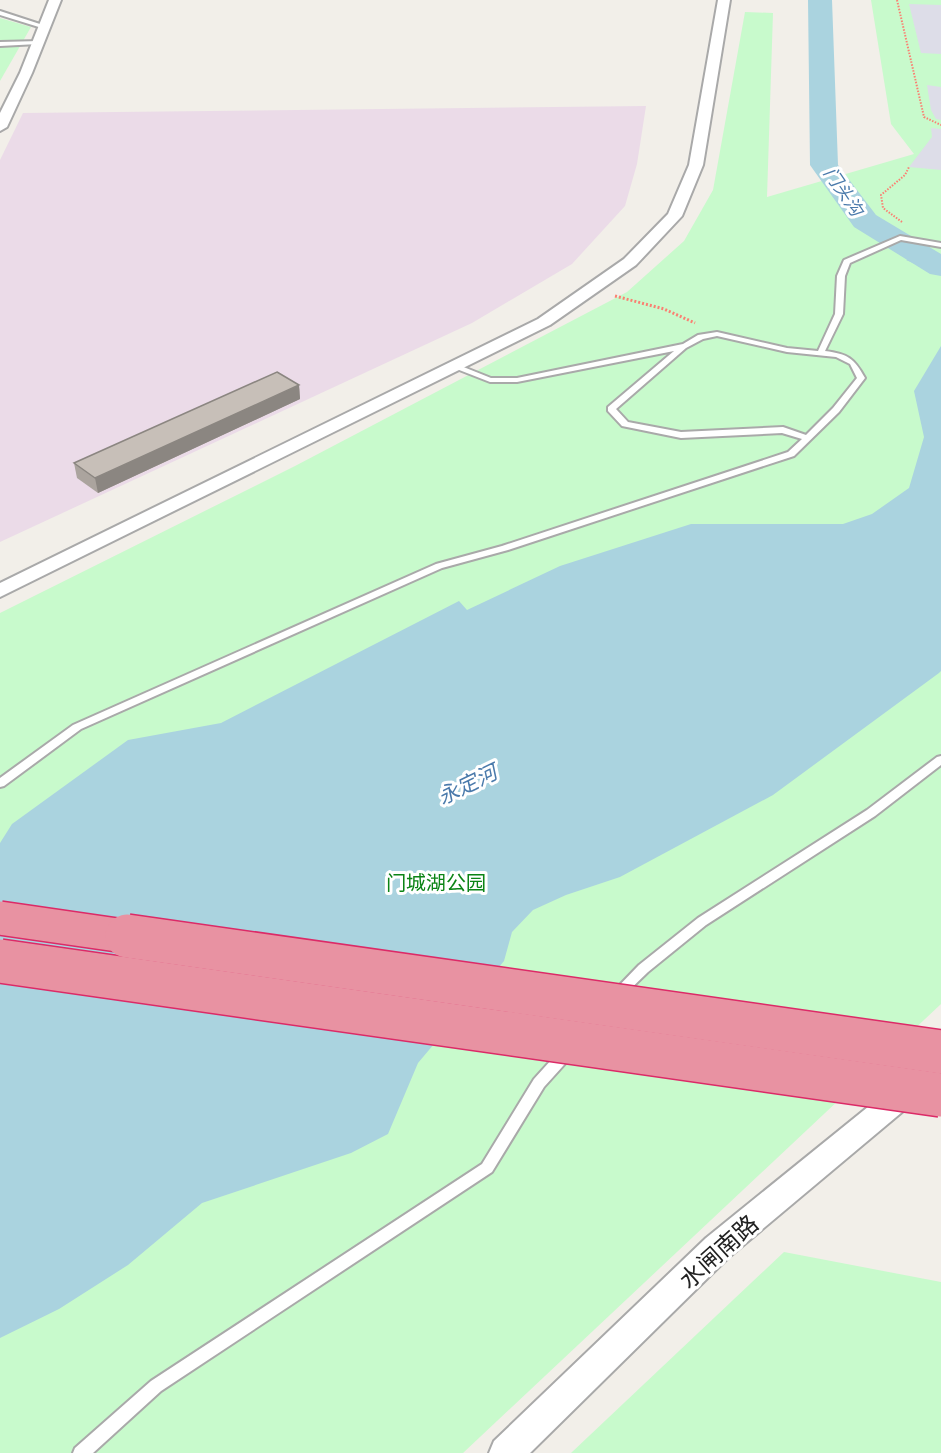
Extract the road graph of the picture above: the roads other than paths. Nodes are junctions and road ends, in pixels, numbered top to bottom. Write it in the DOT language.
graph roads {
  1 [pos="55,0"];
  2 [pos="724,0"];
  3 [pos="0,13"];
  4 [pos="44,27"];
  5 [pos="38,42"];
  6 [pos="0,44"];
  7 [pos="0,127"];
  8 [pos="941,245"];
  9 [pos="685,346"];
  10 [pos="821,352"];
  11 [pos="453,366"];
  12 [pos="808,438"];
  13 [pos="0,591"];
  14 [pos="941,760"];
  15 [pos="0,783"];
  16 [pos="0,918"];
  17 [pos="0,961"];
  18 [pos="600,1015"];
  19 [pos="585,1032"];
  20 [pos="941,1052"];
  21 [pos="941,1062"];
  22 [pos="941,1095"];
  23 [pos="81,1453"];
  24 [pos="506,1453"];
  1 -- 4 [label="street"];
  2 -- 11 [label="street"];
  3 -- 4 [label="lane"];
  4 -- 5 [label="street"];
  5 -- 6 [label="lane"];
  5 -- 7 [label="street"];
  8 -- 10 [label="lane"];
  9 -- 10 [label="lane"];
  9 -- 11 [label="lane"];
  9 -- 12 [label="lane"];
  10 -- 12 [label="lane"];
  11 -- 13 [label="street"];
  12 -- 15 [label="lane"];
  14 -- 18 [label="lane"];
  16 -- 20 [label="highway, bridge"];
  17 -- 22 [label="highway, bridge"];
  19 -- 23 [label="lane"];
  21 -- 24 [label="street, 水闸南路"];
}
